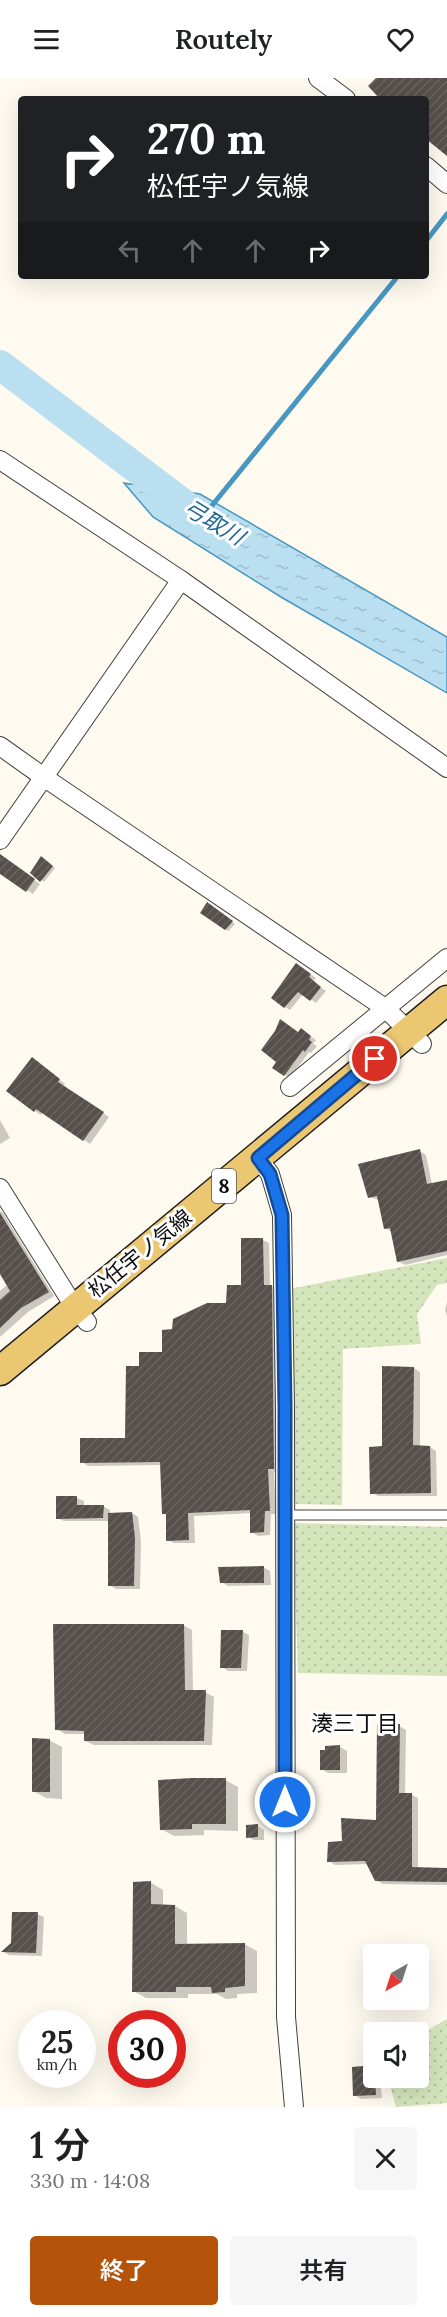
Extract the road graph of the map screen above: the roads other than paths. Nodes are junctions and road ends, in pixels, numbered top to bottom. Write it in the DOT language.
graph roads {
  1 [pos="318,78"];
  2 [pos="343,89"];
  3 [pos="429,169"];
  4 [pos="447,184"];
  5 [pos="0,460"];
  6 [pos="182,580"];
  7 [pos="0,746"];
  8 [pos="447,768"];
  9 [pos="45,778"];
  10 [pos="0,840"];
  11 [pos="447,958"];
  12 [pos="447,1000"];
  13 [pos="385,1008"];
  14 [pos="447,1024"];
  15 [pos="416,1037"];
  16 [pos="290,1087"];
  17 [pos="264,1166"];
  18 [pos="0,1188"];
  19 [pos="81,1315"];
  20 [pos="0,1371"];
  21 [pos="0,1392"];
  22 [pos="285,1515"];
  23 [pos="447,1515"];
  24 [pos="294,2107"];
  1 -- 2 [label="street"];
  3 -- 4 [label="street"];
  5 -- 6 [label="street"];
  6 -- 8 [label="street"];
  6 -- 9 [label="street"];
  7 -- 9 [label="street"];
  9 -- 10 [label="street"];
  9 -- 13 [label="street"];
  11 -- 13 [label="street"];
  12 -- 15 [label="main road, 松任宇ノ気線 / 8"];
  13 -- 15 [label="street"];
  13 -- 16 [label="street"];
  14 -- 15 [label="main road, 松任宇ノ気線 / 8"];
  15 -- 17 [label="main road, 松任宇ノ気線 / 8"];
  17 -- 19 [label="main road, 松任宇ノ気線 / 8"];
  17 -- 22 [label="street"];
  18 -- 19 [label="street"];
  19 -- 20 [label="main road, 松任宇ノ気線 / 8"];
  19 -- 21 [label="main road, 松任宇ノ気線 / 8"];
  22 -- 23 [label="lane"];
  22 -- 24 [label="street"];
}
